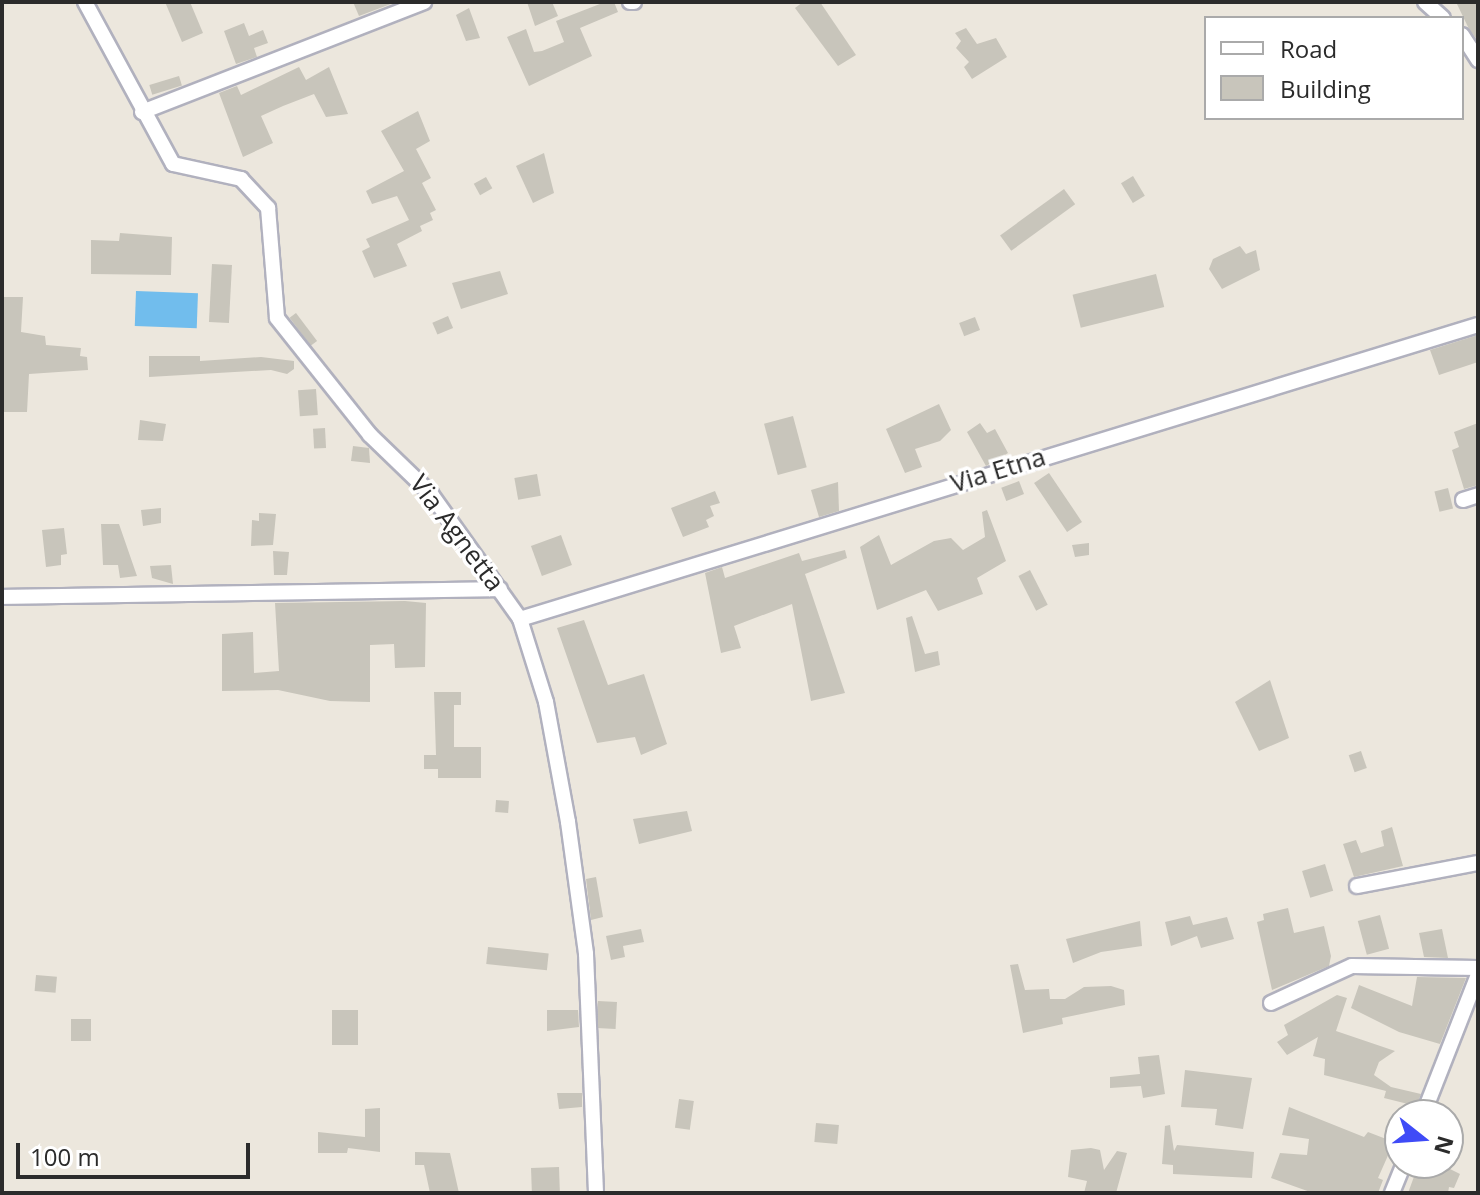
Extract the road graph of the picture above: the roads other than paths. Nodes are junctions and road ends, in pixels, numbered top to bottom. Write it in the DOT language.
graph roads {
  1 [pos="85,2"];
  2 [pos="424,2"];
  3 [pos="1425,2"];
  4 [pos="1441,16"];
  5 [pos="1464,38"];
  6 [pos="1478,60"];
  7 [pos="142,112"];
  8 [pos="1478,325"];
  9 [pos="1478,495"];
  10 [pos="1463,500"];
  11 [pos="500,589"];
  12 [pos="2,597"];
  13 [pos="520,619"];
  14 [pos="1478,863"];
  15 [pos="1357,886"];
  16 [pos="1478,968"];
  17 [pos="1478,975"];
  18 [pos="1271,1003"];
  19 [pos="1429,1099"];
  20 [pos="596,1193"];
  1 -- 7 [label="street, Via Agnetta"];
  2 -- 7 [label="street"];
  3 -- 4 [label="street"];
  5 -- 6 [label="street"];
  7 -- 11 [label="street, Via Agnetta"];
  8 -- 13 [label="street, Via Etna"];
  9 -- 10 [label="street"];
  11 -- 12 [label="street"];
  11 -- 13 [label="street, Via Agnetta"];
  13 -- 20 [label="street, Via Agnetta"];
  14 -- 15 [label="street"];
  16 -- 18 [label="street"];
  17 -- 19 [label="street"];
}
